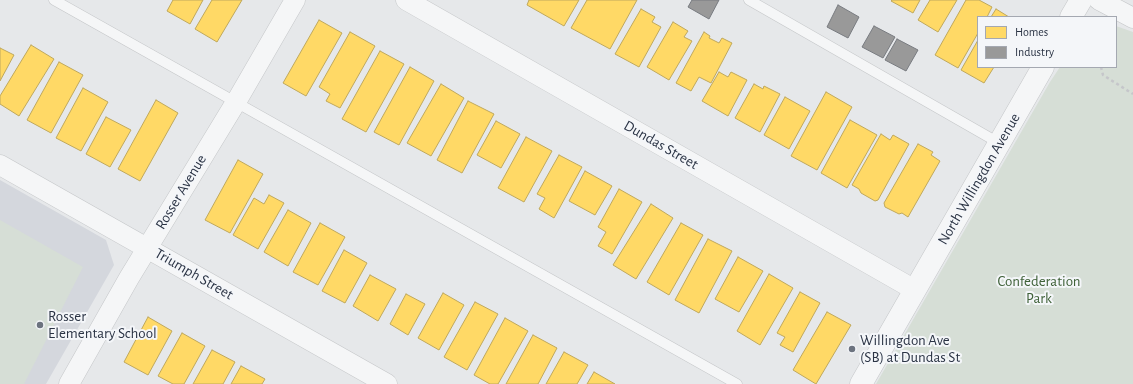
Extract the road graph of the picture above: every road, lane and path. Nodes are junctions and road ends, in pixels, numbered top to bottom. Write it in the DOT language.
graph roads {
  1 [pos="54,0"];
  2 [pos="295,0"];
  3 [pos="406,0"];
  4 [pos="749,0"];
  5 [pos="1081,0"];
  6 [pos="1099,0"];
  7 [pos="1072,16"];
  8 [pos="1133,18"];
  9 [pos="1041,68"];
  10 [pos="1101,68"];
  11 [pos="1133,94"];
  12 [pos="236,102"];
  13 [pos="999,143"];
  14 [pos="0,164"];
  15 [pos="147,248"];
  16 [pos="915,290"];
  17 [pos="69,384"];
  18 [pos="387,384"];
  19 [pos="738,384"];
  20 [pos="861,384"];
  1 -- 12 [label="lane"];
  2 -- 12 [label="street, Rosser Avenue"];
  3 -- 16 [label="street, Dundas Street"];
  4 -- 13 [label="lane"];
  5 -- 7 [label="street"];
  6 -- 8 [label="street"];
  9 -- 13 [label="street, North Willingdon Avenue"];
  10 -- 11 [label="path"];
  12 -- 15 [label="street, Rosser Avenue"];
  12 -- 19 [label="lane"];
  13 -- 16 [label="street, North Willingdon Avenue"];
  14 -- 15 [label="street, Triumph Street"];
  15 -- 17 [label="street, Rosser Avenue"];
  15 -- 18 [label="street, Triumph Street"];
  16 -- 20 [label="street, North Willingdon Avenue"];
}
